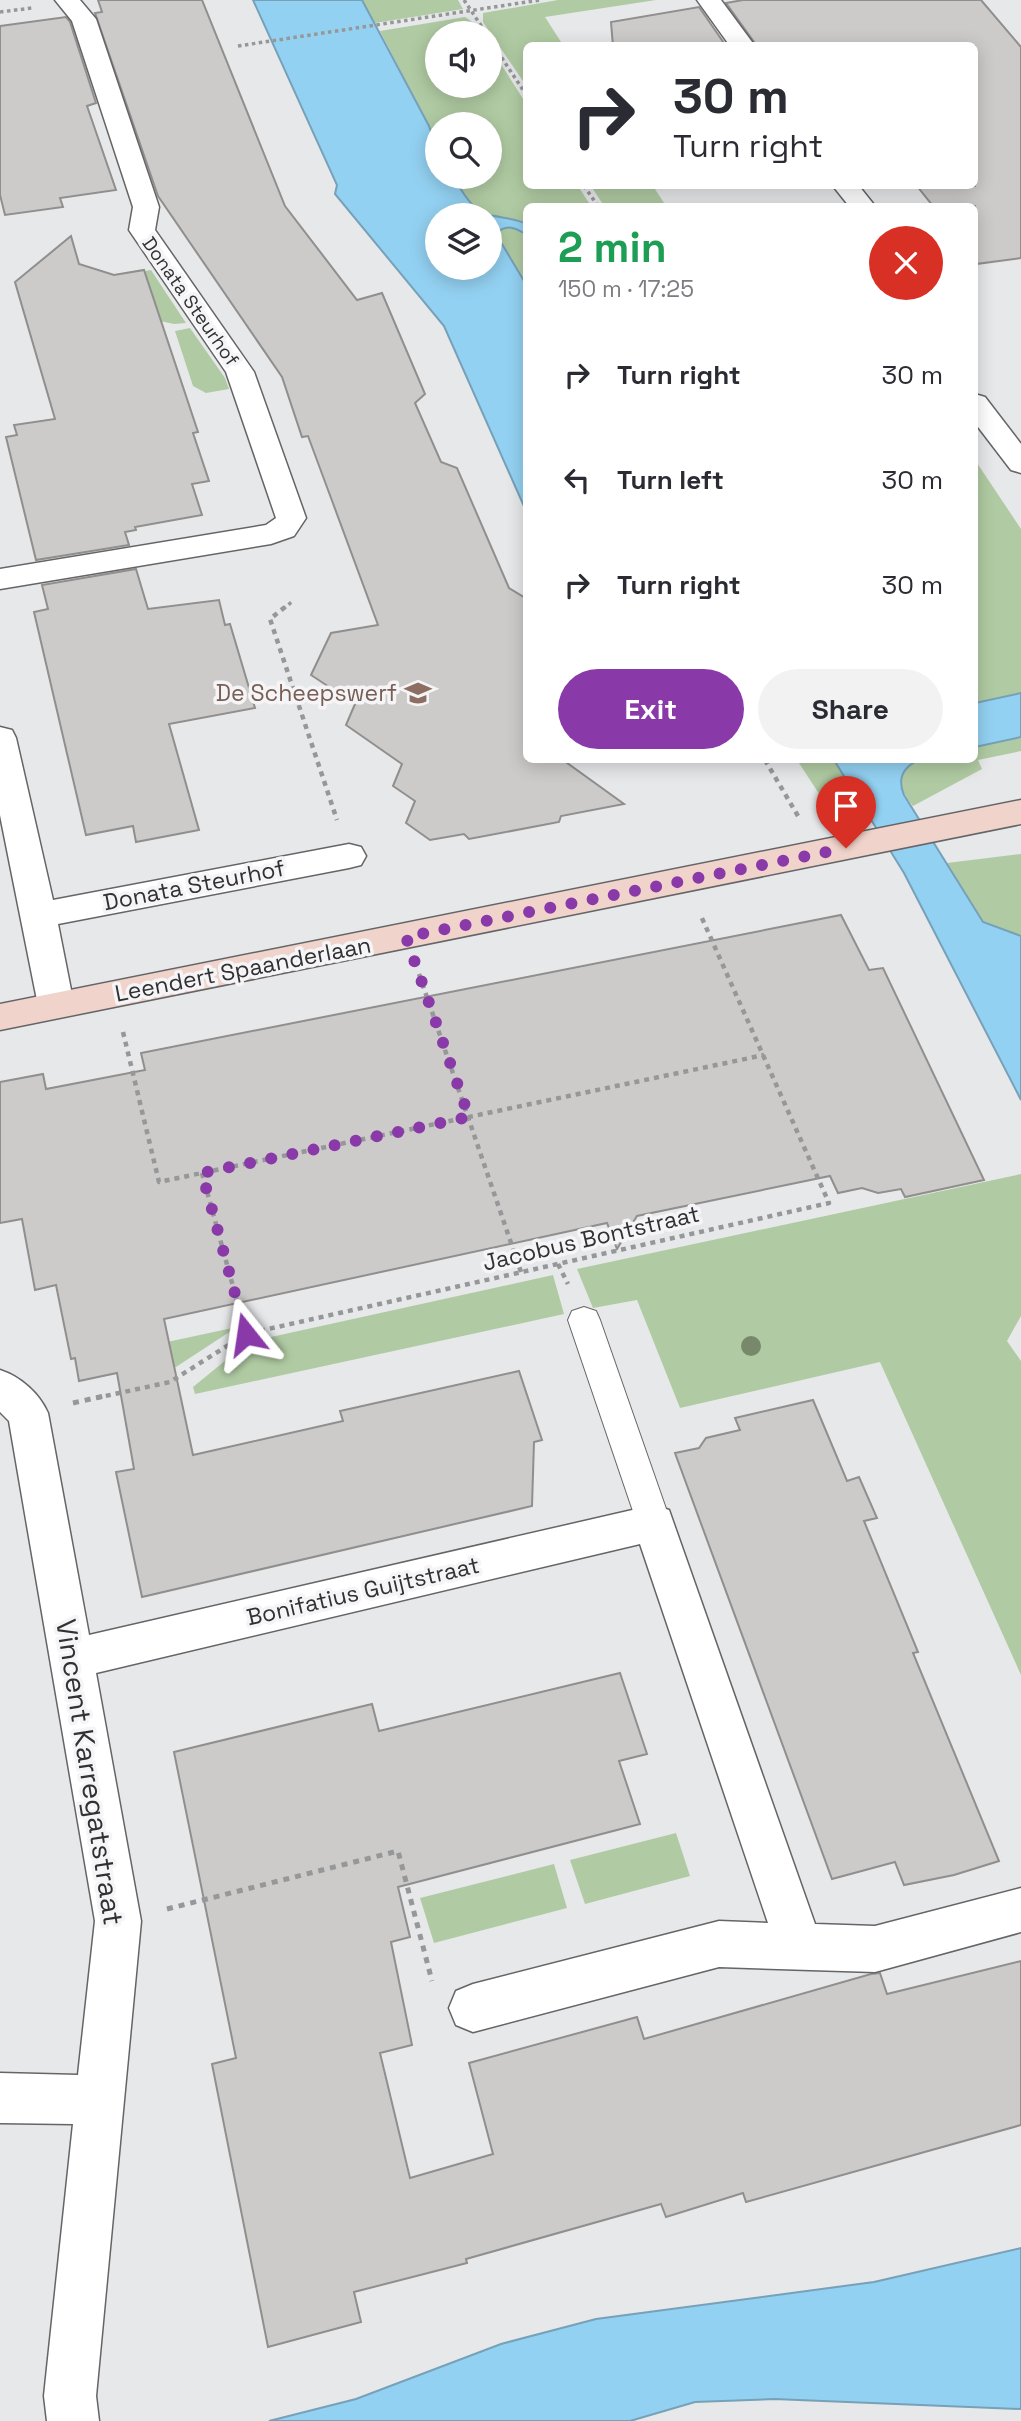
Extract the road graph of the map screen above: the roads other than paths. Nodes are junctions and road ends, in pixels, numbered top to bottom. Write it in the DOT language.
graph roads {
  1 [pos="67,0"];
  2 [pos="709,0"];
  3 [pos="740,42"];
  4 [pos="848,189"];
  5 [pos="860,203"];
  6 [pos="978,407"];
  7 [pos="1020,462"];
  8 [pos="0,579"];
  9 [pos="0,738"];
  10 [pos="1021,812"];
  11 [pos="349,856"];
  12 [pos="39,915"];
  13 [pos="56,1005"];
  14 [pos="0,1017"];
  15 [pos="584,1320"];
  16 [pos="14,1400"];
  17 [pos="654,1523"];
  18 [pos="72,1659"];
  19 [pos="1021,1910"];
  20 [pos="799,1945"];
  21 [pos="473,2008"];
  22 [pos="0,2098"];
  23 [pos="100,2100"];
  24 [pos="74,2421"];
  1 -- 8 [label="street, Donata Steurhof"];
  2 -- 3 [label="street"];
  4 -- 5 [label="street"];
  6 -- 7 [label="street"];
  9 -- 12 [label="street"];
  10 -- 13 [label="street, Leendert Spaanderlaan"];
  11 -- 12 [label="street, Donata Steurhof"];
  12 -- 13 [label="street"];
  13 -- 14 [label="street, Leendert Spaanderlaan"];
  15 -- 17 [label="lane"];
  16 -- 18 [label="street, Vincent Karregatstraat"];
  17 -- 18 [label="street, Bonifatius Guijtstraat"];
  17 -- 20 [label="street"];
  18 -- 23 [label="street, Vincent Karregatstraat"];
  19 -- 20 [label="street"];
  20 -- 21 [label="street"];
  22 -- 23 [label="street"];
  23 -- 24 [label="street, Vincent Karregatstraat"];
}
